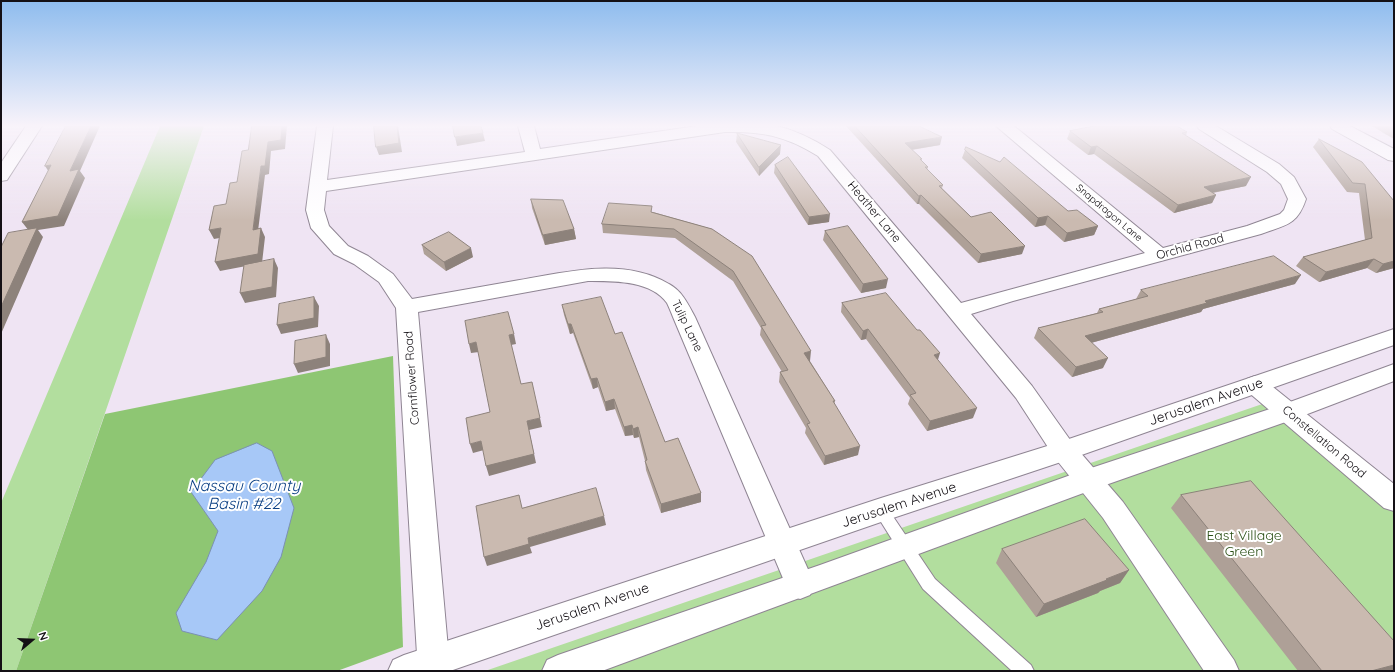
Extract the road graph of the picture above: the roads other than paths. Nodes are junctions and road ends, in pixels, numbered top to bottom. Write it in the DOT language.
graph roads {
  1 [pos="13,157"];
  2 [pos="321,157"];
  3 [pos="525,157"];
  4 [pos="828,157"];
  5 [pos="1041,157"];
  6 [pos="1256,157"];
  7 [pos="1,176"];
  8 [pos="318,187"];
  9 [pos="1158,255"];
  10 [pos="407,307"];
  11 [pos="957,311"];
  12 [pos="1394,337"];
  13 [pos="1394,372"];
  14 [pos="1255,384"];
  15 [pos="1288,412"];
  16 [pos="1064,451"];
  17 [pos="1088,480"];
  18 [pos="1394,500"];
  19 [pos="881,510"];
  20 [pos="783,543"];
  21 [pos="905,547"];
  22 [pos="800,585"];
  23 [pos="433,666"];
  24 [pos="404,671"];
  25 [pos="558,671"];
  26 [pos="1025,671"];
  27 [pos="1223,671"];
  1 -- 7 [label="street"];
  2 -- 8 [label="street"];
  3 -- 8 [label="street, Heather Lane"];
  4 -- 11 [label="street, Heather Lane"];
  5 -- 9 [label="street, Snapdragon Lane"];
  6 -- 9 [label="street, Orchid Road"];
  8 -- 10 [label="street"];
  9 -- 11 [label="street, Orchid Road"];
  10 -- 20 [label="street, Tulip Lane"];
  10 -- 23 [label="street, Cornflower Road"];
  11 -- 16 [label="street, Heather Lane"];
  12 -- 14 [label="street, Jerusalem Avenue"];
  13 -- 15 [label="street"];
  14 -- 15 [label="street, Constellation Road"];
  14 -- 16 [label="street, Jerusalem Avenue"];
  15 -- 17 [label="street"];
  15 -- 18 [label="street, Constellation Road"];
  16 -- 17 [label="street"];
  16 -- 19 [label="street, Jerusalem Avenue"];
  17 -- 21 [label="street"];
  17 -- 27 [label="street"];
  19 -- 20 [label="street, Jerusalem Avenue"];
  19 -- 21 [label="lane"];
  20 -- 22 [label="street, Tulip Lane"];
  20 -- 23 [label="street, Jerusalem Avenue"];
  21 -- 22 [label="street"];
  21 -- 26 [label="lane"];
  22 -- 25 [label="street"];
  23 -- 24 [label="street, Jerusalem Avenue"];
}
